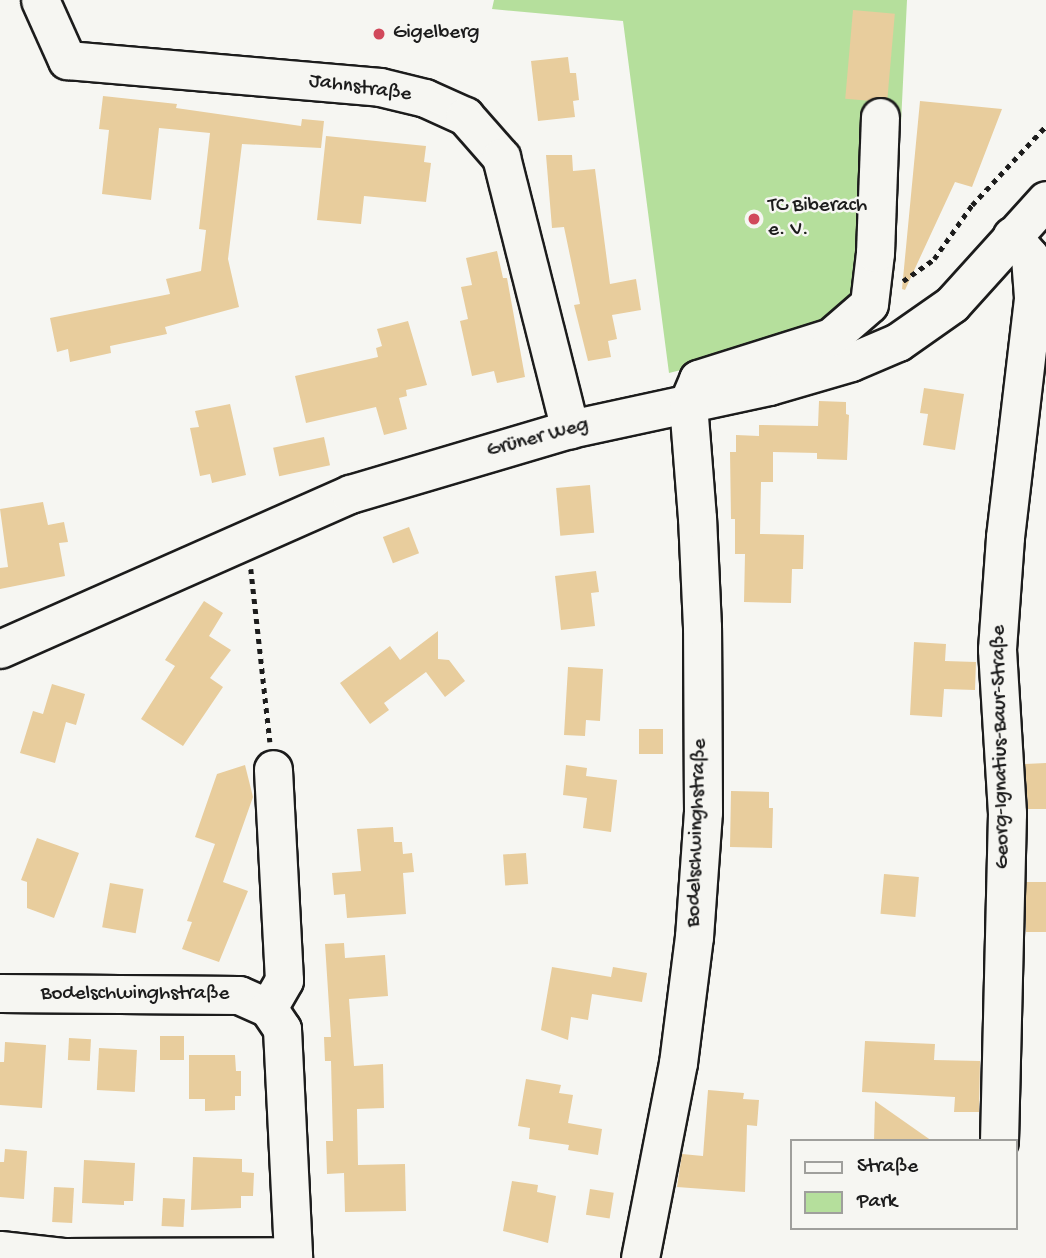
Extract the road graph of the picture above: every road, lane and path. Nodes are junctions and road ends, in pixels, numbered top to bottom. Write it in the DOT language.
graph roads {
  1 [pos="40,0"];
  2 [pos="880,117"];
  3 [pos="1046,125"];
  4 [pos="1046,201"];
  5 [pos="1012,236"];
  6 [pos="869,304"];
  7 [pos="688,404"];
  8 [pos="570,429"];
  9 [pos="248,537"];
  10 [pos="0,649"];
  11 [pos="273,769"];
  12 [pos="0,993"];
  13 [pos="268,1008"];
  14 [pos="999,1139"];
  15 [pos="0,1250"];
  16 [pos="293,1257"];
  17 [pos="640,1258"];
  1 -- 8 [label="street, Jahnstraße"];
  2 -- 6 [label="street"];
  3 -- 6 [label="path"];
  4 -- 5 [label="street, Grüner Weg"];
  5 -- 7 [label="street, Grüner Weg"];
  5 -- 14 [label="street, Georg-Ignatius-Baur-Straße"];
  6 -- 7 [label="street"];
  7 -- 8 [label="street, Grüner Weg"];
  7 -- 17 [label="street, Bodelschwinghstraße"];
  8 -- 9 [label="street, Grüner Weg"];
  9 -- 10 [label="street, Grüner Weg"];
  9 -- 11 [label="path"];
  11 -- 13 [label="street"];
  12 -- 13 [label="street, Bodelschwinghstraße"];
  13 -- 16 [label="street"];
  15 -- 16 [label="street"];
}
